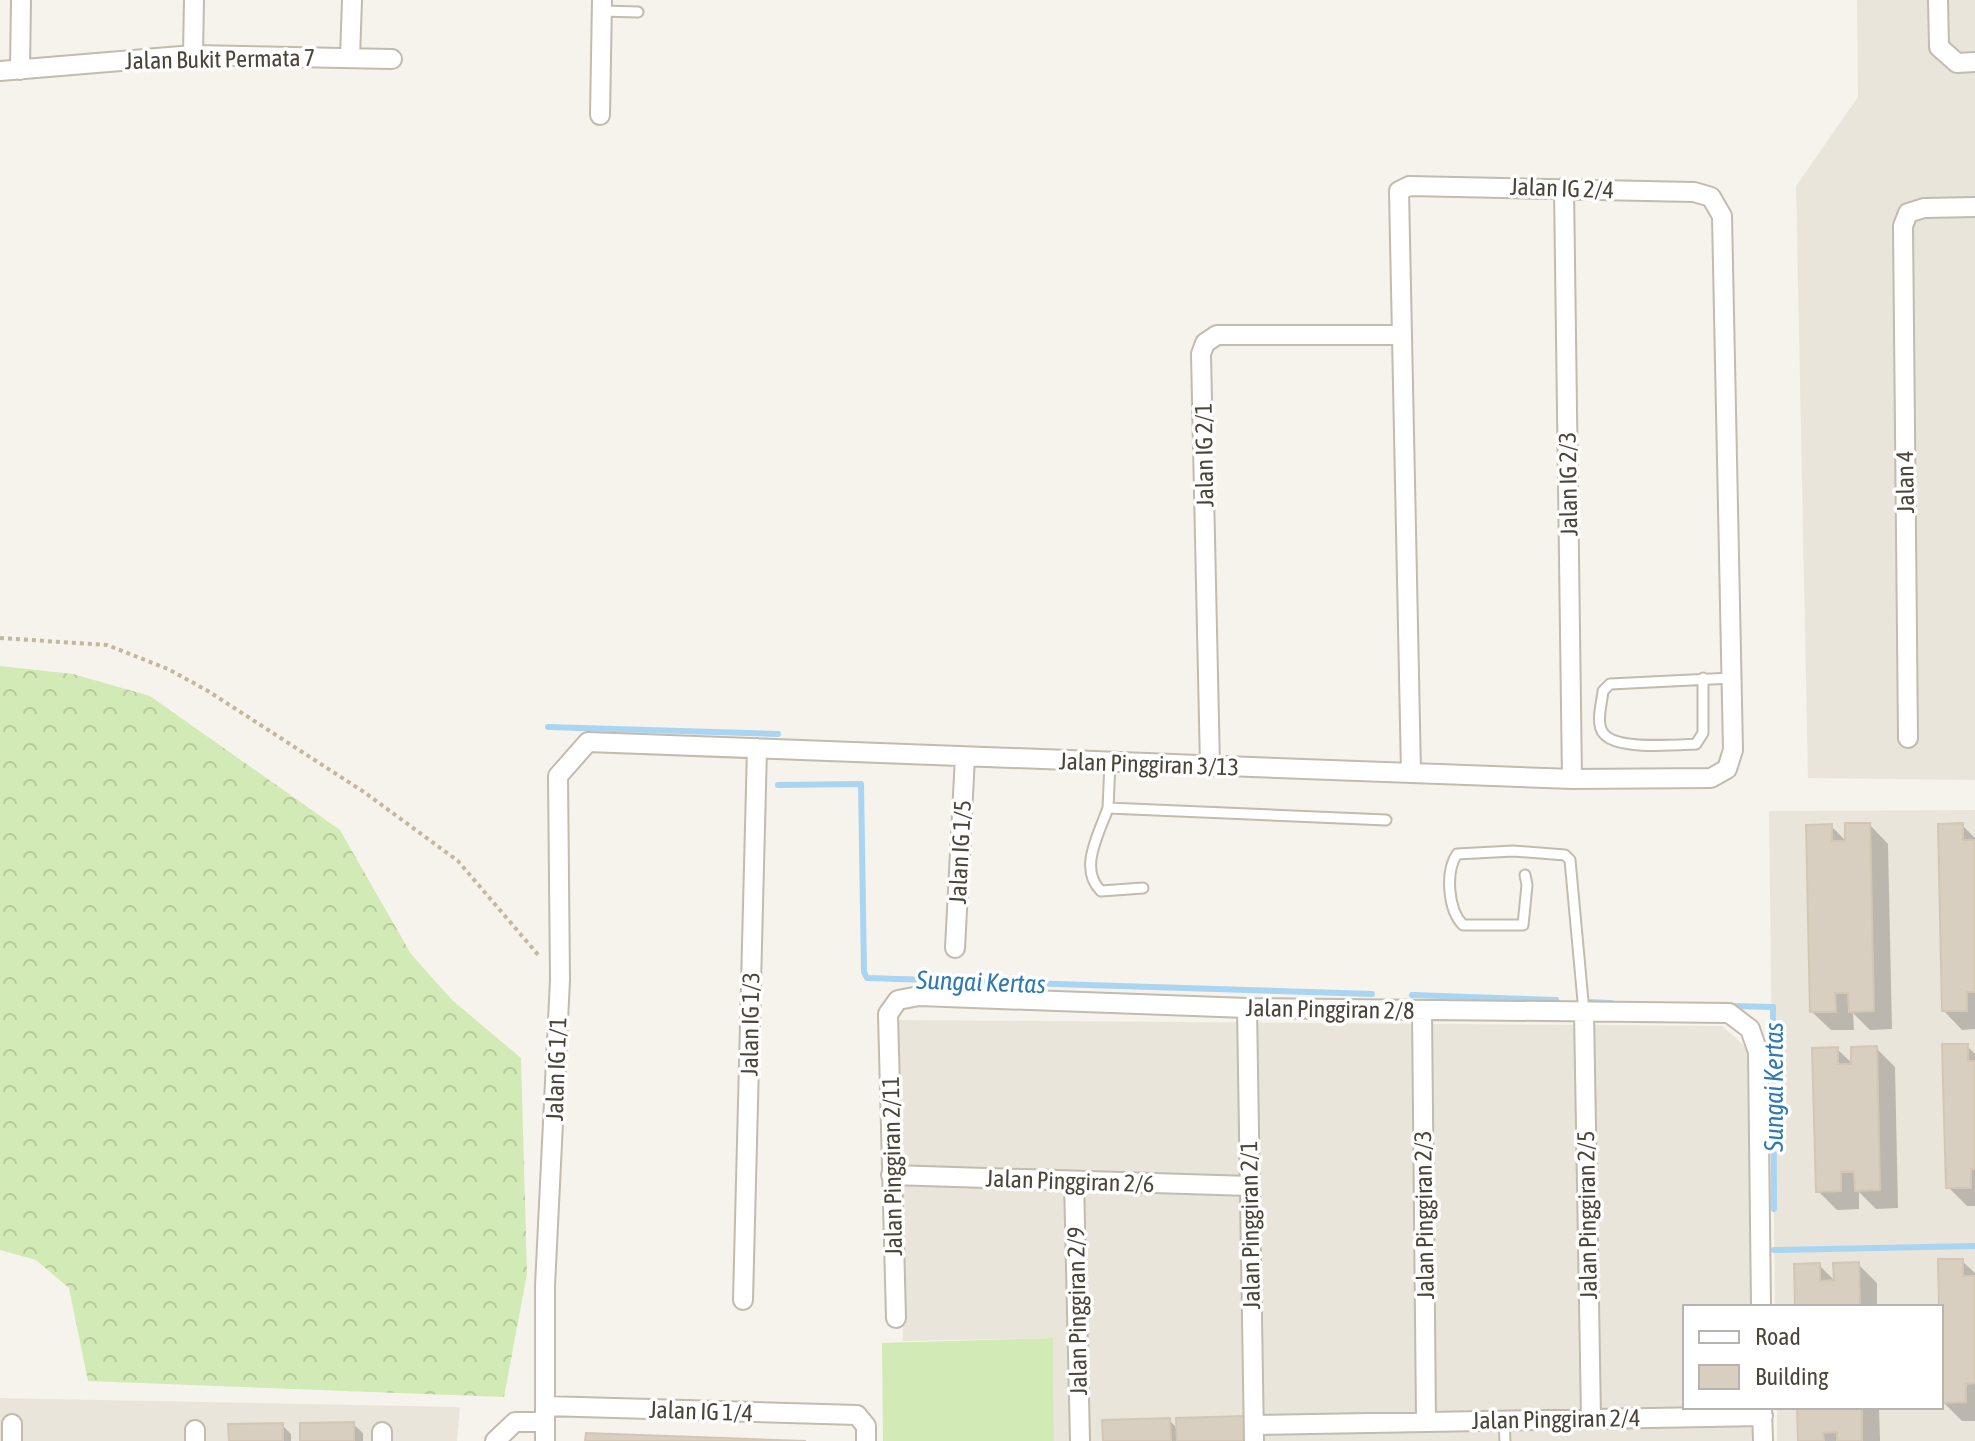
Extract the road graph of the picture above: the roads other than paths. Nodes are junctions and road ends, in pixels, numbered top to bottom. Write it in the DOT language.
graph roads {
  1 [pos="21,0"];
  2 [pos="194,0"];
  3 [pos="352,0"];
  4 [pos="1938,0"];
  5 [pos="602,6"];
  6 [pos="638,12"];
  7 [pos="193,55"];
  8 [pos="350,57"];
  9 [pos="392,59"];
  10 [pos="1975,62"];
  11 [pos="20,70"];
  12 [pos="0,71"];
  13 [pos="600,115"];
  14 [pos="1564,188"];
  15 [pos="1975,207"];
  16 [pos="1402,335"];
  17 [pos="1703,678"];
  18 [pos="1732,678"];
  19 [pos="1908,738"];
  20 [pos="588,742"];
  21 [pos="757,748"];
  22 [pos="965,757"];
  23 [pos="1110,763"];
  24 [pos="1210,767"];
  25 [pos="1411,772"];
  26 [pos="1711,778"];
  27 [pos="1572,779"];
  28 [pos="1108,808"];
  29 [pos="1386,820"];
  30 [pos="1525,875"];
  31 [pos="1143,888"];
  32 [pos="955,948"];
  33 [pos="1247,1008"];
  34 [pos="1422,1010"];
  35 [pos="1584,1012"];
  36 [pos="888,1014"];
  37 [pos="891,1175"];
  38 [pos="1074,1181"];
  39 [pos="1250,1186"];
  40 [pos="743,1300"];
  41 [pos="1761,1305"];
  42 [pos="896,1318"];
  43 [pos="1762,1412"];
  44 [pos="545,1414"];
  45 [pos="1591,1418"];
  46 [pos="1504,1419"];
  47 [pos="1426,1420"];
  48 [pos="1254,1433"];
  49 [pos="495,1441"];
  50 [pos="545,1441"];
  51 [pos="866,1441"];
  52 [pos="1080,1441"];
  53 [pos="1505,1441"];
  54 [pos="1763,1441"];
  1 -- 11 [label="street"];
  2 -- 7 [label="street"];
  3 -- 8 [label="street"];
  4 -- 10 [label="street"];
  5 -- 6 [label="lane"];
  5 -- 13 [label="street"];
  7 -- 8 [label="street, Jalan Bukit Permata 7"];
  7 -- 11 [label="street, Jalan Bukit Permata 7"];
  8 -- 9 [label="street, Jalan Bukit Permata 7"];
  11 -- 12 [label="street, Jalan Bukit Permata 7"];
  14 -- 16 [label="street, Jalan IG 2/4"];
  14 -- 18 [label="street, Jalan IG 2/4"];
  14 -- 27 [label="street, Jalan IG 2/3"];
  15 -- 19 [label="street, Jalan 4"];
  16 -- 24 [label="street, Jalan IG 2/1"];
  16 -- 25 [label="street, Jalan IG 2/4"];
  17 -- 17 [label="lane"];
  17 -- 18 [label="lane"];
  18 -- 26 [label="street, Jalan IG 2/4"];
  20 -- 21 [label="street, Jalan Pinggiran 3/13"];
  20 -- 44 [label="street, Jalan IG 1/1"];
  21 -- 22 [label="street, Jalan Pinggiran 3/13"];
  21 -- 40 [label="street, Jalan IG 1/3"];
  22 -- 23 [label="street, Jalan Pinggiran 3/13"];
  22 -- 32 [label="street, Jalan IG 1/5"];
  23 -- 24 [label="street, Jalan Pinggiran 3/13"];
  23 -- 28 [label="lane"];
  24 -- 25 [label="street, Jalan Pinggiran 3/13"];
  25 -- 27 [label="street, Jalan Pinggiran 3/13"];
  26 -- 27 [label="street, Jalan Pinggiran 3/13"];
  28 -- 29 [label="lane"];
  28 -- 31 [label="lane"];
  30 -- 35 [label="lane"];
  33 -- 34 [label="street, Jalan Pinggiran 2/8"];
  33 -- 36 [label="street, Jalan Pinggiran 2/8"];
  33 -- 39 [label="street, Jalan Pinggiran 2/1"];
  34 -- 35 [label="street, Jalan Pinggiran 2/8"];
  34 -- 47 [label="street, Jalan Pinggiran 2/3"];
  35 -- 41 [label="street, Jalan Pinggiran 2/8"];
  35 -- 45 [label="street, Jalan Pinggiran 2/5"];
  36 -- 37 [label="street, Jalan Pinggiran 2/11"];
  37 -- 38 [label="street, Jalan Pinggiran 2/6"];
  37 -- 42 [label="street, Jalan Pinggiran 2/11"];
  38 -- 39 [label="street, Jalan Pinggiran 2/6"];
  38 -- 52 [label="street, Jalan Pinggiran 2/9"];
  39 -- 48 [label="street, Jalan Pinggiran 2/1"];
  43 -- 45 [label="street, Jalan Pinggiran 2/4"];
  43 -- 54 [label="street"];
  44 -- 49 [label="street, Jalan IG 1/4"];
  44 -- 50 [label="street, Jalan IG 1/1"];
  44 -- 51 [label="street, Jalan IG 1/4"];
  45 -- 46 [label="street, Jalan Pinggiran 2/4"];
  46 -- 47 [label="street, Jalan Pinggiran 2/4"];
  46 -- 53 [label="lane"];
  47 -- 48 [label="street, Jalan Pinggiran 2/4"];
}
